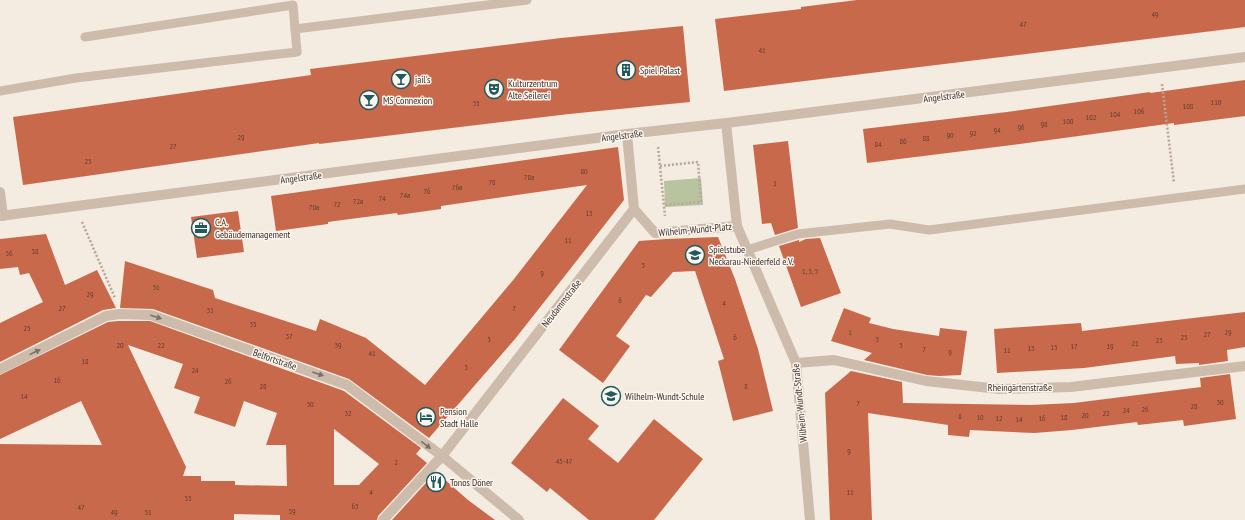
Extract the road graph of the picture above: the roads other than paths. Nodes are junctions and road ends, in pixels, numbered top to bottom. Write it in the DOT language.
graph roads {
  1 [pos="528,0"];
  2 [pos="295,29"];
  3 [pos="85,36"];
  4 [pos="1245,57"];
  5 [pos="0,91"];
  6 [pos="726,123"];
  7 [pos="626,134"];
  8 [pos="1245,189"];
  9 [pos="0,192"];
  10 [pos="634,209"];
  11 [pos="2,216"];
  12 [pos="736,226"];
  13 [pos="747,250"];
  14 [pos="796,364"];
  15 [pos="1245,366"];
  16 [pos="0,369"];
  17 [pos="442,456"];
  18 [pos="383,520"];
  19 [pos="519,520"];
  20 [pos="810,520"];
  1 -- 2 [label="lane"];
  2 -- 3 [label="lane"];
  2 -- 5 [label="lane"];
  4 -- 6 [label="street, Angelstraße"];
  6 -- 7 [label="street, Angelstraße"];
  6 -- 12 [label="street, Wilhelm-Wundt-Platz"];
  7 -- 10 [label="street"];
  7 -- 11 [label="street, Angelstraße"];
  8 -- 13 [label="lane"];
  9 -- 11 [label="street"];
  10 -- 12 [label="street, Wilhelm-Wundt-Platz"];
  10 -- 17 [label="street, Neudammstraße"];
  12 -- 13 [label="street, Wilhelm-Wundt-Straße"];
  13 -- 14 [label="street, Wilhelm-Wundt-Straße"];
  14 -- 15 [label="street, Rheingärtenstraße"];
  14 -- 20 [label="street, Wilhelm-Wundt-Straße"];
  16 -- 17 [label="street, Belfortstraße, one-way"];
  17 -- 18 [label="street, Neudammstraße"];
  17 -- 19 [label="street, Belfortstraße"];
}
